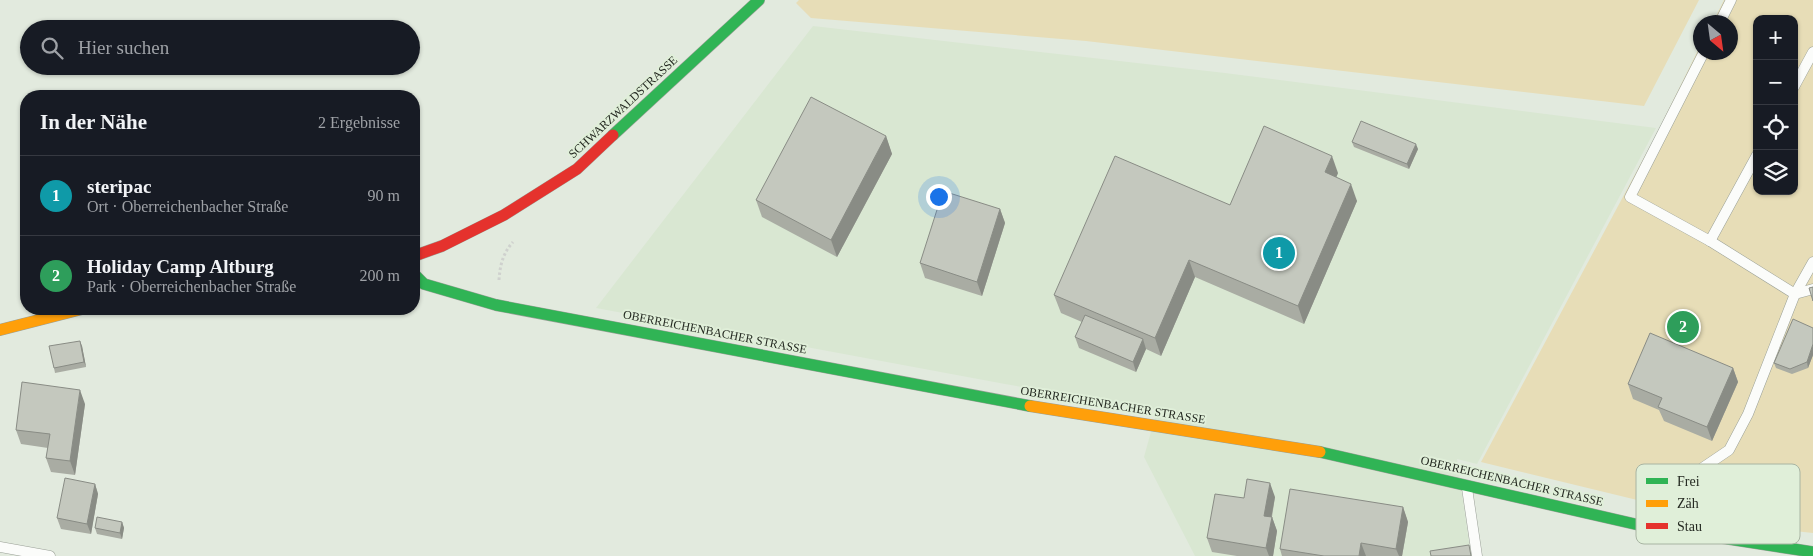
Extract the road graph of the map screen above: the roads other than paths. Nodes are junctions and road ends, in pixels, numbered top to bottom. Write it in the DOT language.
graph roads {
  1 [pos="759,0"];
  2 [pos="1731,0"];
  3 [pos="1724,15"];
  4 [pos="1813,52"];
  5 [pos="1700,60"];
  6 [pos="1798,80"];
  7 [pos="1753,163"];
  8 [pos="1710,241"];
  9 [pos="420,254"];
  10 [pos="1813,262"];
  11 [pos="420,280"];
  12 [pos="1813,289"];
  13 [pos="1795,294"];
  14 [pos="59,315"];
  15 [pos="0,330"];
  16 [pos="1708,464"];
  17 [pos="1466,485"];
  18 [pos="1636,523"];
  19 [pos="1763,544"];
  20 [pos="0,547"];
  21 [pos="1813,552"];
  22 [pos="50,556"];
  23 [pos="1477,556"];
  1 -- 9 [label="street, SCHWARZWALDSTRASSE"];
  2 -- 3 [label="lane"];
  4 -- 6 [label="lane"];
  5 -- 8 [label="lane"];
  7 -- 8 [label="lane"];
  8 -- 13 [label="lane"];
  10 -- 13 [label="lane"];
  11 -- 17 [label="street, OBERREICHENBACHER STRASSE"];
  12 -- 13 [label="lane"];
  13 -- 16 [label="lane"];
  14 -- 15 [label="street"];
  17 -- 18 [label="street, OBERREICHENBACHER STRASSE"];
  17 -- 23 [label="lane"];
  19 -- 21 [label="street, OBERREICHENBACHER STRASSE"];
  20 -- 22 [label="lane"];
}
